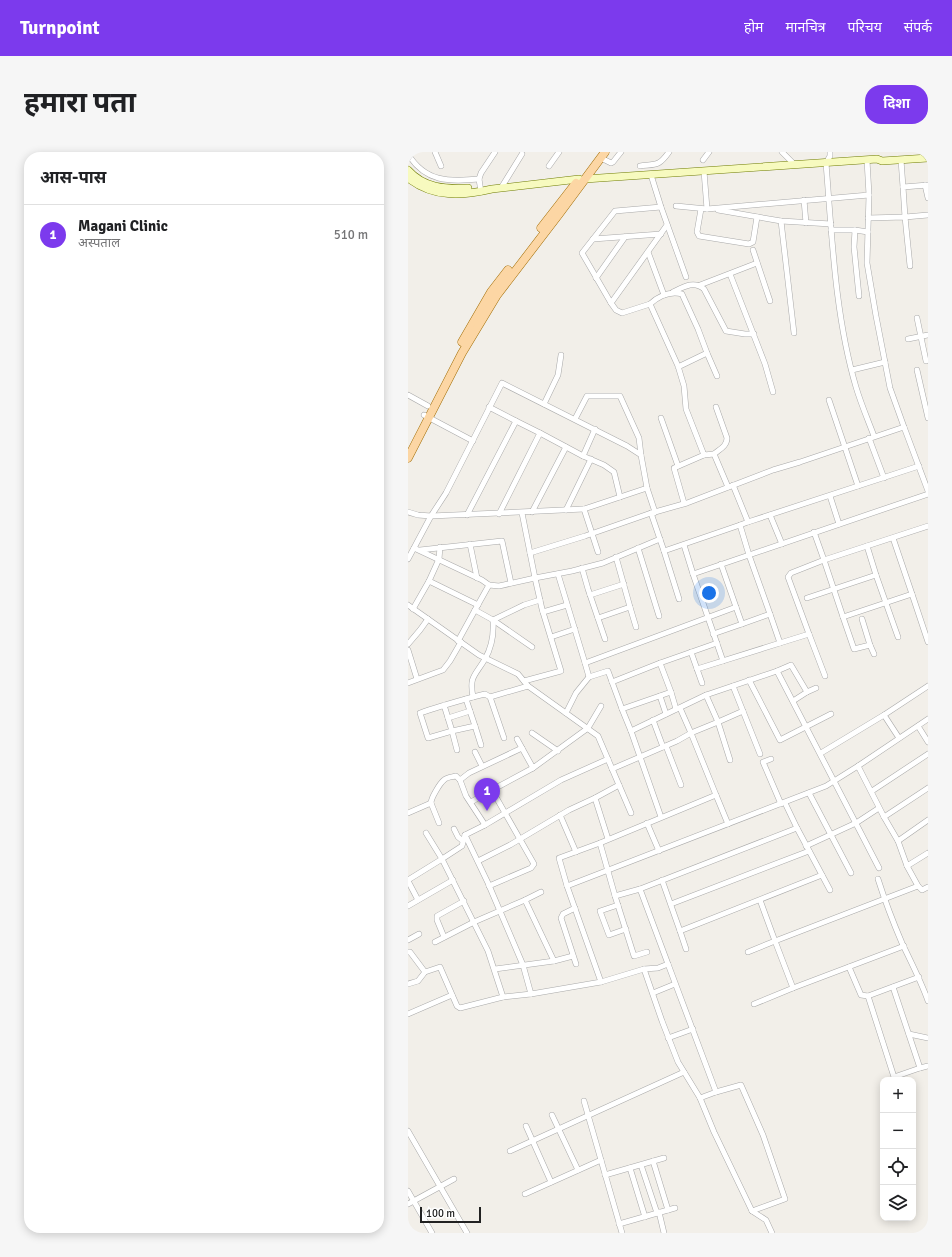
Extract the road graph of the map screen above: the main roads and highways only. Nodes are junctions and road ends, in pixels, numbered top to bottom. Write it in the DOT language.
graph roads {
  1 [pos="602,154"];
  2 [pos="928,154"];
  3 [pos="928,158"];
  4 [pos="872,160"];
  5 [pos="408,170"];
  6 [pos="408,178"];
  7 [pos="582,179"];
  8 [pos="481,190"];
  9 [pos="426,416"];
  10 [pos="408,446"];
  11 [pos="408,458"];
  1 -- 7 [label="main road"];
  2 -- 4 [label="main road"];
  3 -- 4 [label="main road"];
  4 -- 7 [label="main road"];
  5 -- 8 [label="main road"];
  6 -- 8 [label="main road"];
  7 -- 8 [label="main road"];
  7 -- 9 [label="main road"];
  7 -- 9 [label="main road"];
  9 -- 10 [label="main road"];
  9 -- 11 [label="main road"];
}
